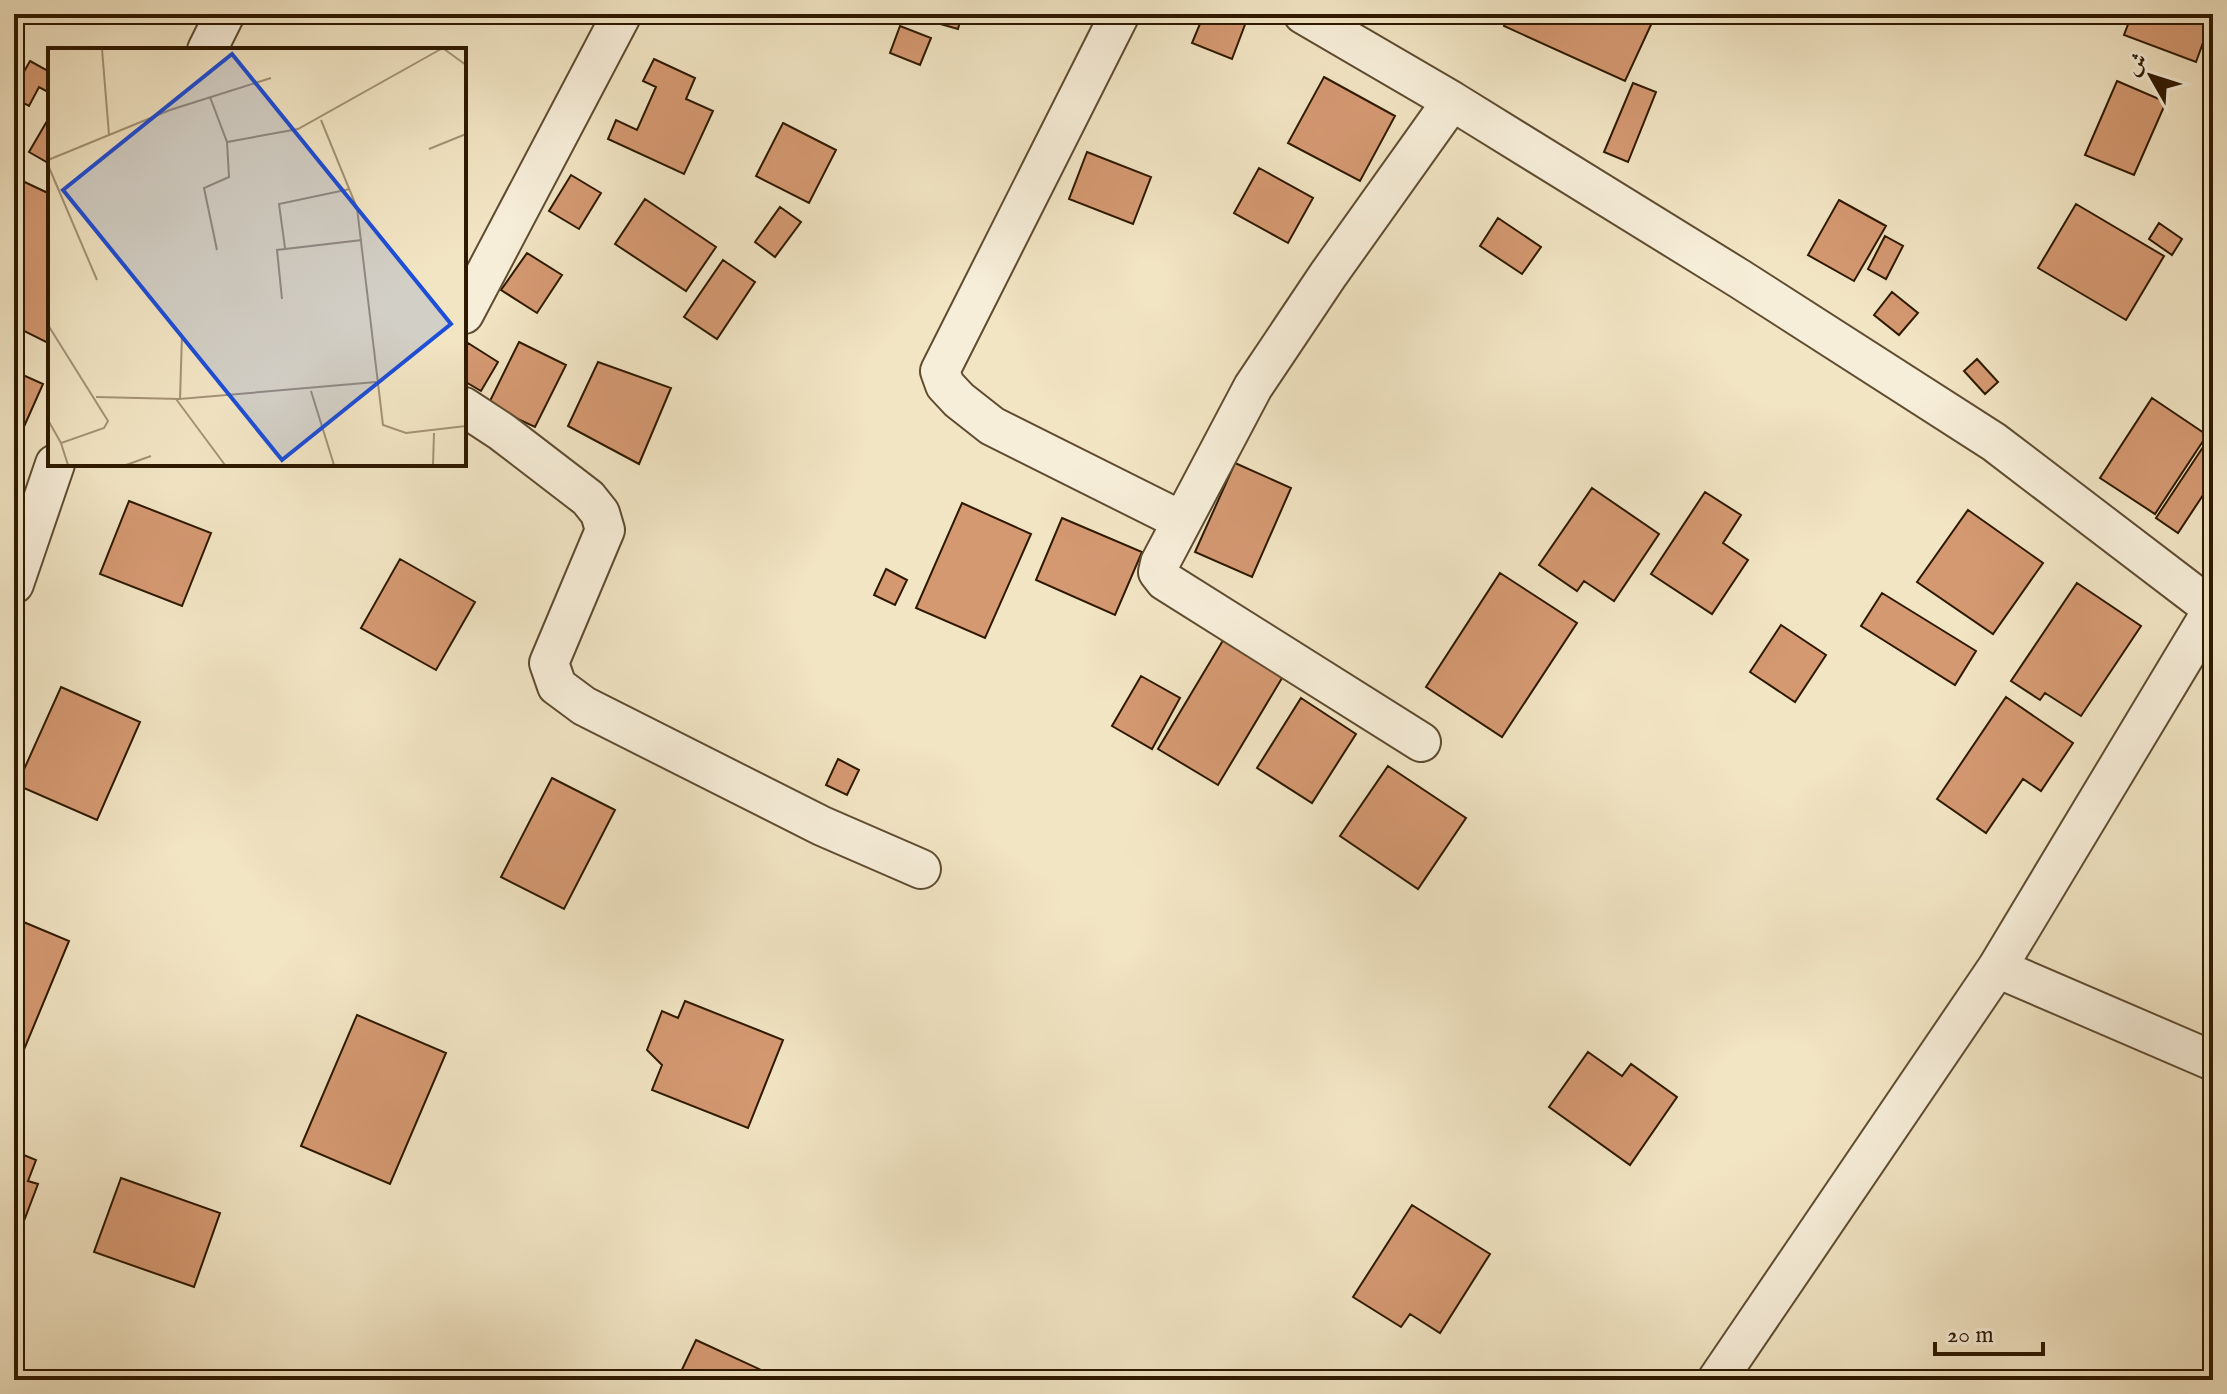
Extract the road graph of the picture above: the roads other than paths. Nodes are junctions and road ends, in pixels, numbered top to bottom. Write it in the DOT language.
graph roads {
  1 [pos="225,14"];
  2 [pos="622,14"];
  3 [pos="1120,14"];
  4 [pos="1303,14"];
  5 [pos="208,48"];
  6 [pos="1452,101"];
  7 [pos="466,310"];
  8 [pos="466,408"];
  9 [pos="54,466"];
  10 [pos="1182,521"];
  11 [pos="14,584"];
  12 [pos="1421,742"];
  13 [pos="921,869"];
  14 [pos="1997,968"];
  15 [pos="2213,1061"];
  16 [pos="1717,1380"];
  1 -- 5 [label="street"];
  2 -- 7 [label="street"];
  3 -- 10 [label="street"];
  4 -- 6 [label="street"];
  6 -- 10 [label="street"];
  6 -- 14 [label="street"];
  8 -- 13 [label="street"];
  9 -- 11 [label="street"];
  10 -- 12 [label="street"];
  14 -- 15 [label="street"];
  14 -- 16 [label="street"];
}
